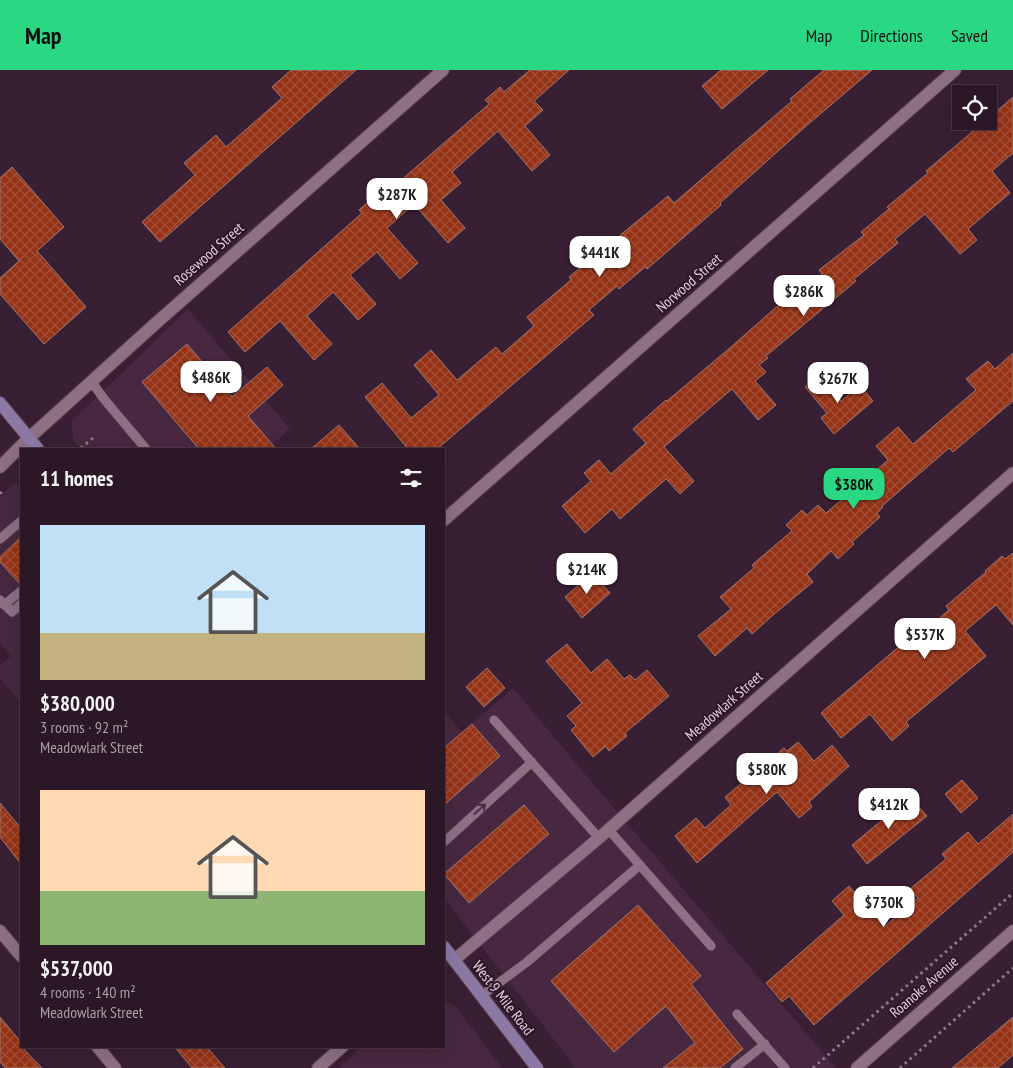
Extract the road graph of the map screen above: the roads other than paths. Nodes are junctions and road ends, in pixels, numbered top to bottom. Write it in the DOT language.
graph roads {
  1 [pos="443,70"];
  2 [pos="955,70"];
  3 [pos="91,381"];
  4 [pos="0,403"];
  5 [pos="29,438"];
  6 [pos="37,448"];
  7 [pos="145,448"];
  8 [pos="0,467"];
  9 [pos="1013,473"];
  10 [pos="445,519"];
  11 [pos="20,522"];
  12 [pos="0,539"];
  13 [pos="20,592"];
  14 [pos="2,602"];
  15 [pos="20,605"];
  16 [pos="494,720"];
  17 [pos="532,762"];
  18 [pos="604,834"];
  19 [pos="445,841"];
  20 [pos="640,866"];
  21 [pos="0,931"];
  22 [pos="1013,931"];
  23 [pos="711,946"];
  24 [pos="448,954"];
  25 [pos="20,955"];
  26 [pos="481,996"];
  27 [pos="737,1014"];
  28 [pos="765,1044"];
  29 [pos="99,1048"];
  30 [pos="340,1048"];
  31 [pos="322,1067"];
  32 [pos="115,1068"];
  33 [pos="537,1068"];
  34 [pos="735,1068"];
  35 [pos="785,1068"];
  36 [pos="857,1068"];
  1 -- 3 [label="street, Rosewood Street"];
  2 -- 10 [label="street, Norwood Street"];
  3 -- 5 [label="street, Rosewood Street"];
  3 -- 7 [label="lane"];
  4 -- 5 [label="main road"];
  5 -- 6 [label="main road"];
  5 -- 8 [label="street, Rosewood Street"];
  9 -- 18 [label="street, Meadowlark Street"];
  11 -- 12 [label="lane"];
  13 -- 14 [label="lane"];
  14 -- 15 [label="lane"];
  16 -- 17 [label="lane"];
  17 -- 18 [label="lane"];
  19 -- 17 [label="lane, one-way"];
  18 -- 20 [label="lane"];
  18 -- 24 [label="street, Meadowlark Street"];
  20 -- 23 [label="lane"];
  20 -- 26 [label="lane"];
  21 -- 25 [label="street"];
  22 -- 36 [label="street, Roanoke Avenue"];
  24 -- 26 [label="main road, West 9 Mile Road"];
  26 -- 33 [label="main road, West 9 Mile Road"];
  27 -- 28 [label="lane"];
  28 -- 34 [label="lane"];
  28 -- 35 [label="lane"];
  29 -- 32 [label="street"];
  30 -- 31 [label="street"];
}
